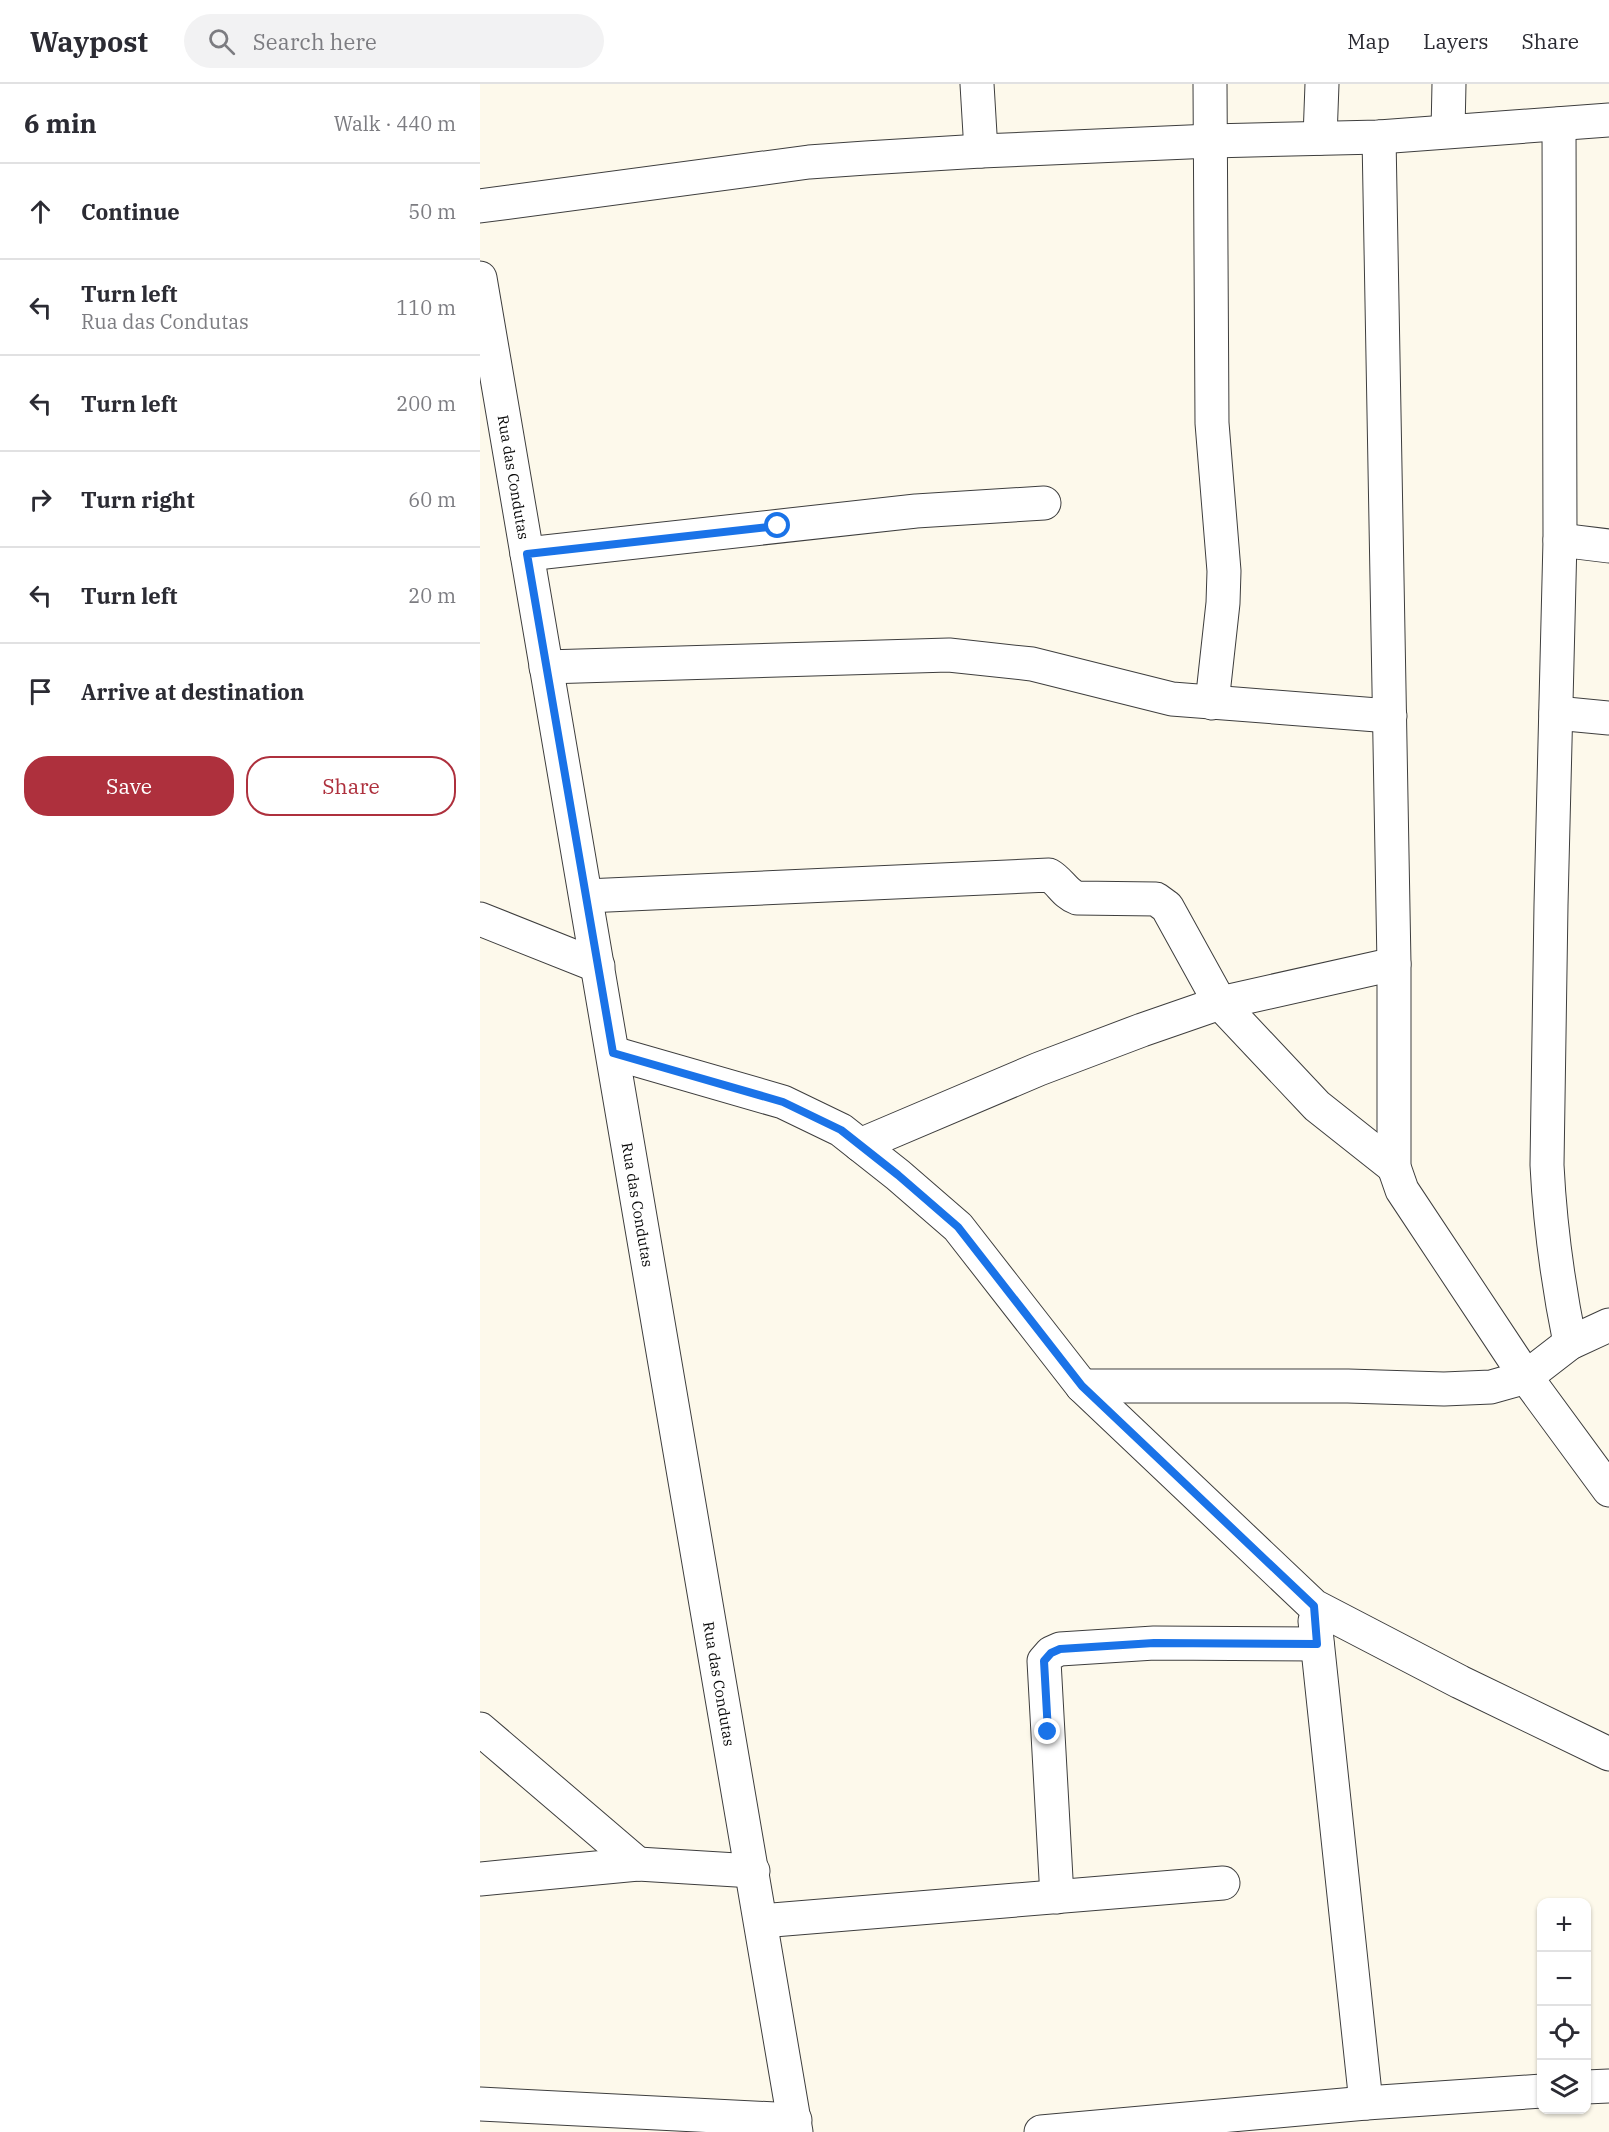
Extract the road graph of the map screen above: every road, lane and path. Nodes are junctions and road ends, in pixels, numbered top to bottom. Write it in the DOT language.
graph roads {
  1 [pos="977,84"];
  2 [pos="1210,84"];
  3 [pos="1322,84"];
  4 [pos="1449,84"];
  5 [pos="1609,120"];
  6 [pos="1559,124"];
  7 [pos="1448,130"];
  8 [pos="1379,137"];
  9 [pos="1320,138"];
  10 [pos="1211,141"];
  11 [pos="981,150"];
  12 [pos="480,206"];
  13 [pos="480,278"];
  14 [pos="1044,503"];
  15 [pos="1560,540"];
  16 [pos="1609,546"];
  17 [pos="527,554"];
  18 [pos="546,667"];
  19 [pos="1212,703"];
  20 [pos="1556,713"];
  21 [pos="1390,716"];
  22 [pos="1609,718"];
  23 [pos="586,896"];
  24 [pos="480,919"];
  25 [pos="1394,964"];
  26 [pos="598,966"];
  27 [pos="1220,1003"];
  28 [pos="613,1053"];
  29 [pos="860,1145"];
  30 [pos="1394,1167"];
  31 [pos="1609,1325"];
  32 [pos="1570,1343"];
  33 [pos="1526,1377"];
  34 [pos="1082,1386"];
  35 [pos="1609,1490"];
  36 [pos="1314,1606"];
  37 [pos="1317,1644"];
  38 [pos="480,1729"];
  39 [pos="1609,1754"];
  40 [pos="638,1864"];
  41 [pos="753,1871"];
  42 [pos="480,1879"];
  43 [pos="1223,1882"];
  44 [pos="1057,1897"];
  45 [pos="761,1921"];
  46 [pos="1609,2086"];
  47 [pos="1591,2087"];
  48 [pos="1537,2091"];
  49 [pos="1366,2103"];
  50 [pos="480,2104"];
  51 [pos="795,2126"];
  52 [pos="1041,2132"];
  1 -- 11 [label="street"];
  2 -- 10 [label="street"];
  3 -- 9 [label="street"];
  4 -- 7 [label="street"];
  5 -- 6 [label="street"];
  6 -- 7 [label="street"];
  6 -- 15 [label="street"];
  7 -- 8 [label="street"];
  8 -- 9 [label="street"];
  8 -- 21 [label="street"];
  9 -- 10 [label="street"];
  10 -- 11 [label="street"];
  10 -- 19 [label="street"];
  11 -- 12 [label="street"];
  13 -- 17 [label="street, Rua das Condutas"];
  14 -- 17 [label="street"];
  15 -- 16 [label="street"];
  15 -- 20 [label="street"];
  17 -- 18 [label="street, Rua das Condutas"];
  18 -- 19 [label="street"];
  18 -- 23 [label="street, Rua das Condutas"];
  19 -- 21 [label="street"];
  20 -- 22 [label="street"];
  20 -- 32 [label="street"];
  21 -- 25 [label="street"];
  23 -- 26 [label="street, Rua das Condutas"];
  23 -- 27 [label="street"];
  24 -- 26 [label="street"];
  25 -- 27 [label="street"];
  25 -- 30 [label="street"];
  26 -- 28 [label="street, Rua das Condutas"];
  27 -- 29 [label="street"];
  27 -- 30 [label="street"];
  28 -- 29 [label="street"];
  28 -- 41 [label="street, Rua das Condutas"];
  29 -- 34 [label="street"];
  30 -- 33 [label="street"];
  31 -- 32 [label="street"];
  32 -- 33 [label="street"];
  33 -- 34 [label="street"];
  33 -- 35 [label="street"];
  34 -- 36 [label="street"];
  36 -- 37 [label="street"];
  36 -- 39 [label="street"];
  37 -- 44 [label="street"];
  37 -- 49 [label="street"];
  38 -- 40 [label="street"];
  40 -- 41 [label="street"];
  40 -- 42 [label="street"];
  41 -- 45 [label="street, Rua das Condutas"];
  43 -- 44 [label="street"];
  44 -- 45 [label="street"];
  45 -- 51 [label="street, Rua das Condutas"];
  46 -- 47 [label="street"];
  48 -- 49 [label="street"];
  49 -- 52 [label="street"];
  50 -- 51 [label="street"];
}
